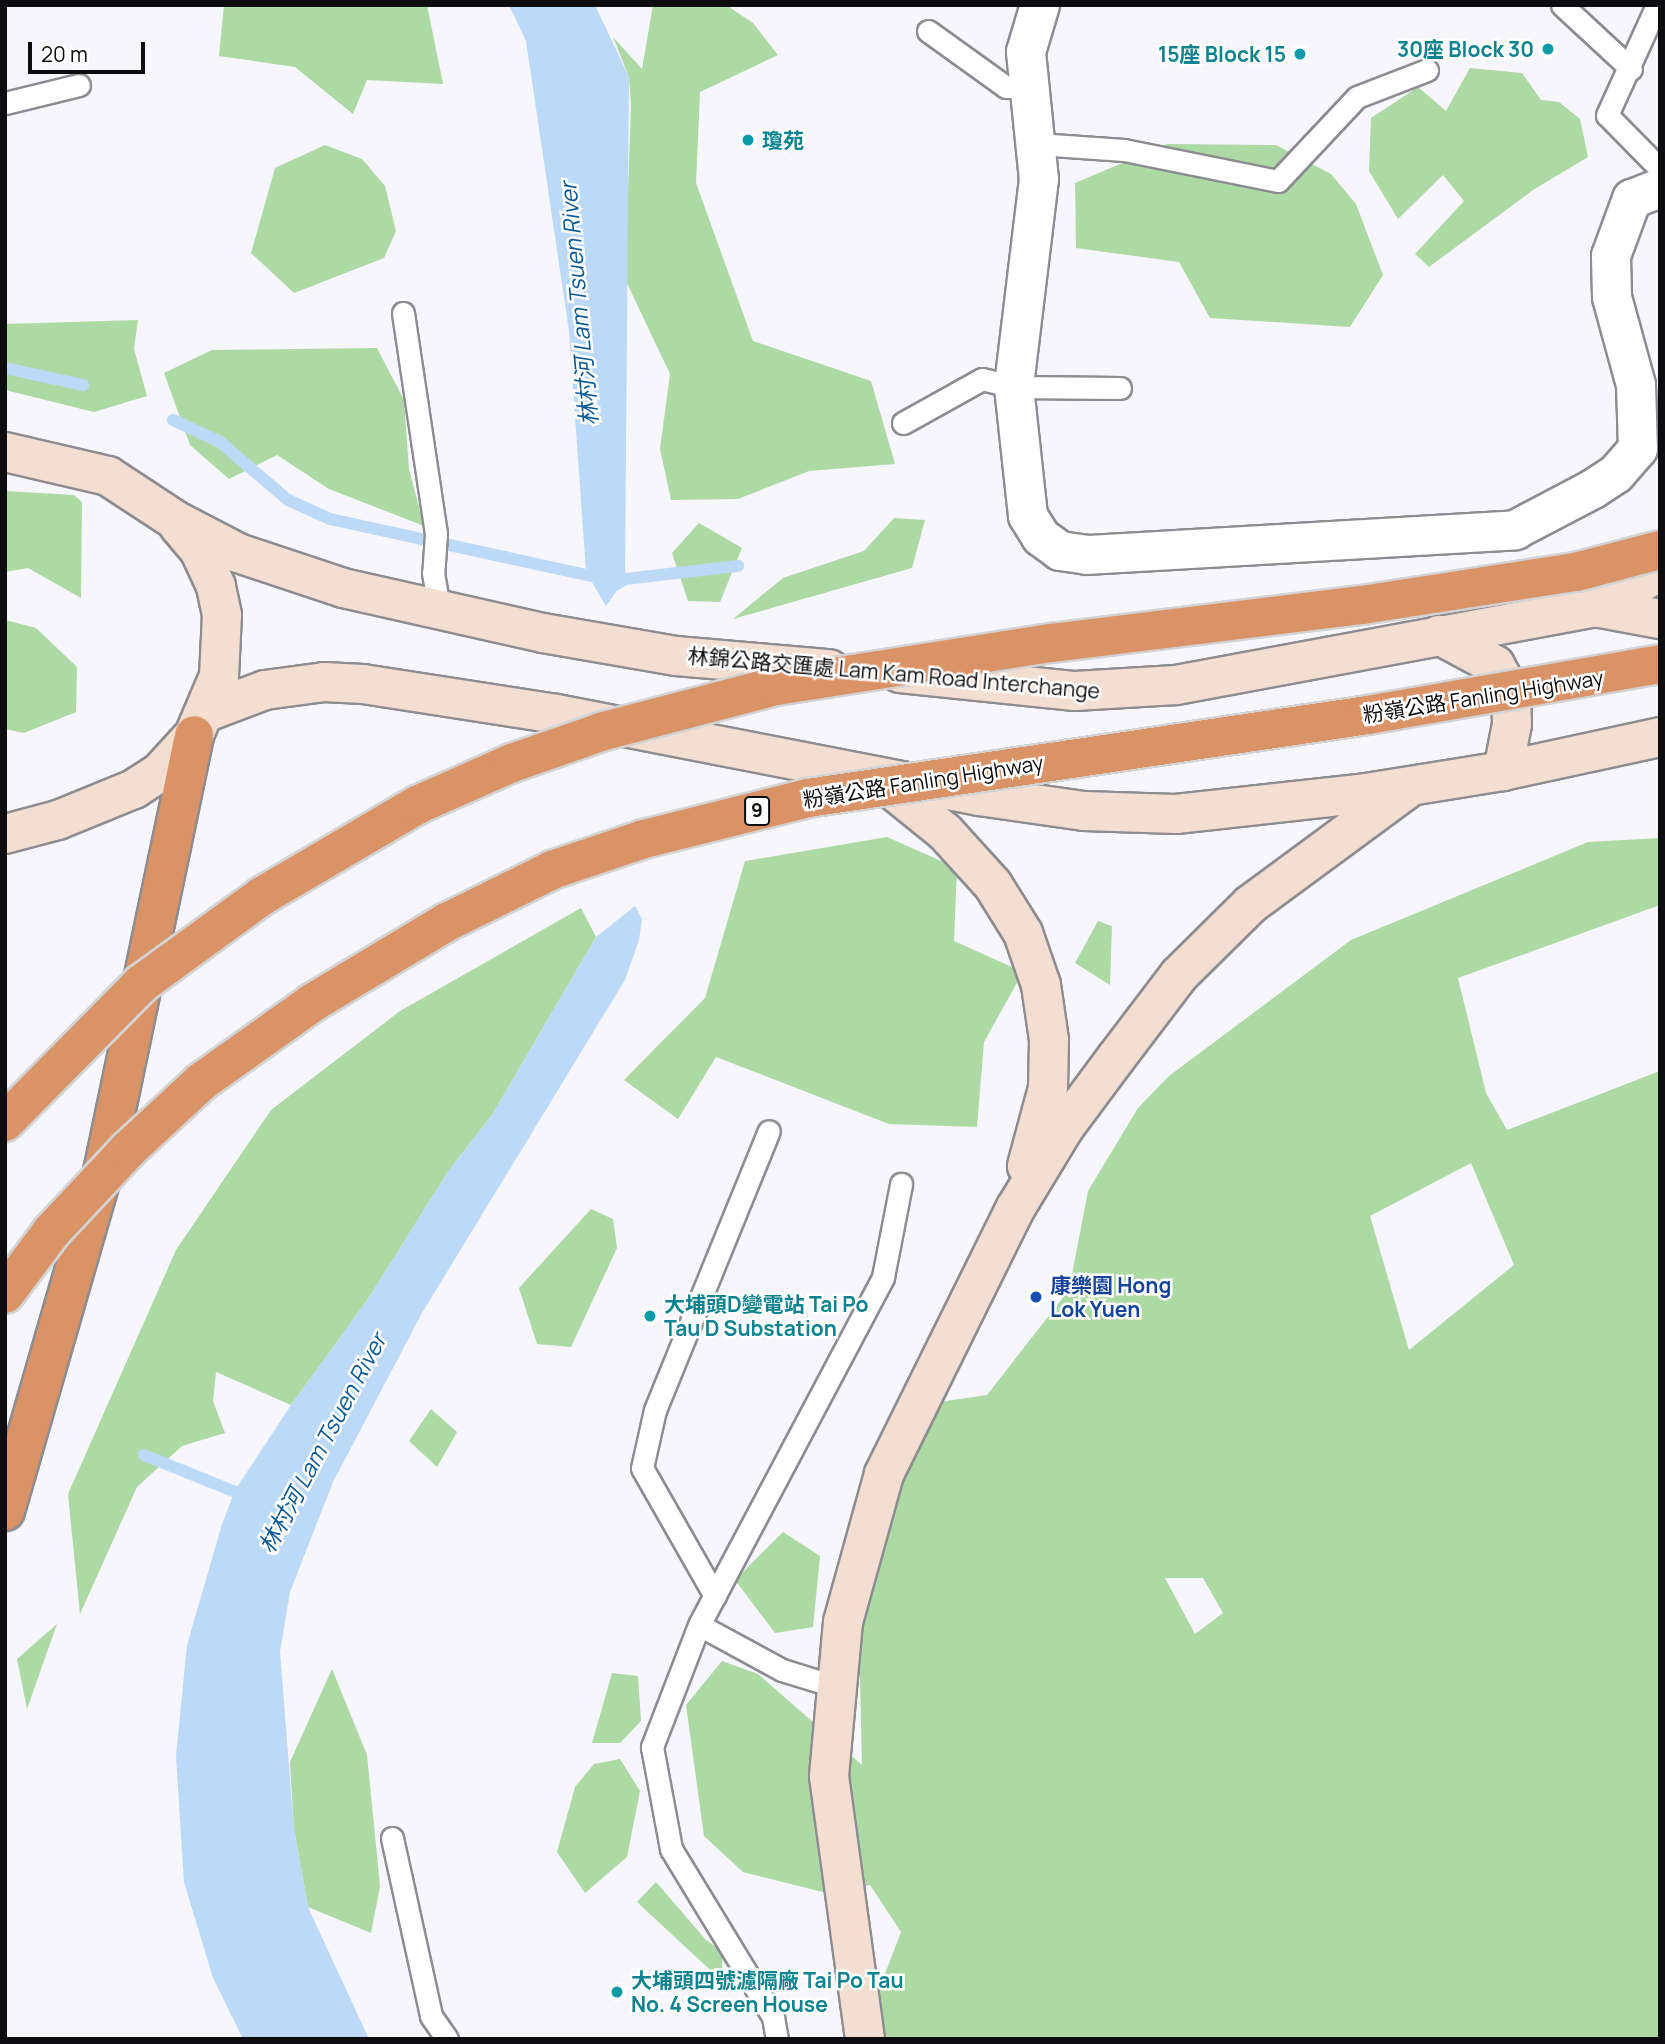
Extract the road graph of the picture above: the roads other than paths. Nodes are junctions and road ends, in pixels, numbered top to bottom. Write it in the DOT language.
graph roads {
  1 [pos="1040,5"];
  2 [pos="1562,5"];
  3 [pos="1657,5"];
  4 [pos="928,31"];
  5 [pos="1631,69"];
  6 [pos="1427,70"];
  7 [pos="79,85"];
  8 [pos="1027,87"];
  9 [pos="5,103"];
  10 [pos="1038,144"];
  11 [pos="1660,169"];
  12 [pos="1660,188"];
  13 [pos="403,313"];
  14 [pos="1648,373"];
  15 [pos="1014,387"];
  16 [pos="1120,388"];
  17 [pos="902,423"];
  18 [pos="5,452"];
  19 [pos="175,520"];
  20 [pos="1660,550"];
  21 [pos="1660,572"];
  22 [pos="1595,607"];
  23 [pos="440,611"];
  24 [pos="1660,619"];
  25 [pos="1440,635"];
  26 [pos="1660,664"];
  27 [pos="200,723"];
  28 [pos="1660,737"];
  29 [pos="1503,771"];
  30 [pos="876,777"];
  31 [pos="1412,785"];
  32 [pos="5,834"];
  33 [pos="5,1122"];
  34 [pos="769,1131"];
  35 [pos="901,1184"];
  36 [pos="1015,1209"];
  37 [pos="5,1294"];
  38 [pos="5,1511"];
  39 [pos="715,1597"];
  40 [pos="699,1625"];
  41 [pos="834,1686"];
  42 [pos="392,1838"];
  43 [pos="447,2039"];
  44 [pos="777,2039"];
  45 [pos="864,2039"];
  1 -- 8 [label="street"];
  2 -- 5 [label="lane"];
  3 -- 5 [label="lane"];
  4 -- 8 [label="lane"];
  5 -- 11 [label="lane"];
  6 -- 10 [label="lane"];
  7 -- 9 [label="lane"];
  8 -- 10 [label="street"];
  10 -- 15 [label="street"];
  12 -- 14 [label="street"];
  13 -- 23 [label="lane"];
  14 -- 15 [label="street"];
  15 -- 16 [label="lane"];
  15 -- 17 [label="lane"];
  18 -- 19 [label="main road, 林錦公路交匯處 Lam Kam Road Interchange"];
  19 -- 23 [label="main road, 林錦公路交匯處 Lam Kam Road Interchange"];
  19 -- 27 [label="main road, 林錦公路交匯處 Lam Kam Road Interchange"];
  20 -- 33 [label="highway, bridge"];
  21 -- 22 [label="main road, 林錦公路交匯處 Lam Kam Road Interchange"];
  22 -- 24 [label="main road"];
  22 -- 25 [label="main road, 林錦公路交匯處 Lam Kam Road Interchange"];
  23 -- 25 [label="main road, 林錦公路交匯處 Lam Kam Road Interchange"];
  25 -- 29 [label="main road"];
  26 -- 37 [label="highway, 粉嶺公路 Fanling Highway / 9, bridge"];
  27 -- 30 [label="main road, 林錦公路交匯處 Lam Kam Road Interchange"];
  27 -- 32 [label="main road, 林錦公路交匯處 Lam Kam Road Interchange"];
  27 -- 38 [label="highway"];
  28 -- 29 [label="main road, 林錦公路交匯處 Lam Kam Road Interchange"];
  29 -- 31 [label="main road, 林錦公路交匯處 Lam Kam Road Interchange"];
  30 -- 31 [label="main road, 林錦公路交匯處 Lam Kam Road Interchange"];
  30 -- 36 [label="main road"];
  31 -- 36 [label="main road"];
  34 -- 39 [label="lane"];
  35 -- 39 [label="lane"];
  36 -- 41 [label="main road"];
  39 -- 40 [label="lane"];
  40 -- 41 [label="lane"];
  40 -- 44 [label="lane"];
  41 -- 45 [label="main road"];
  42 -- 43 [label="lane"];
}
